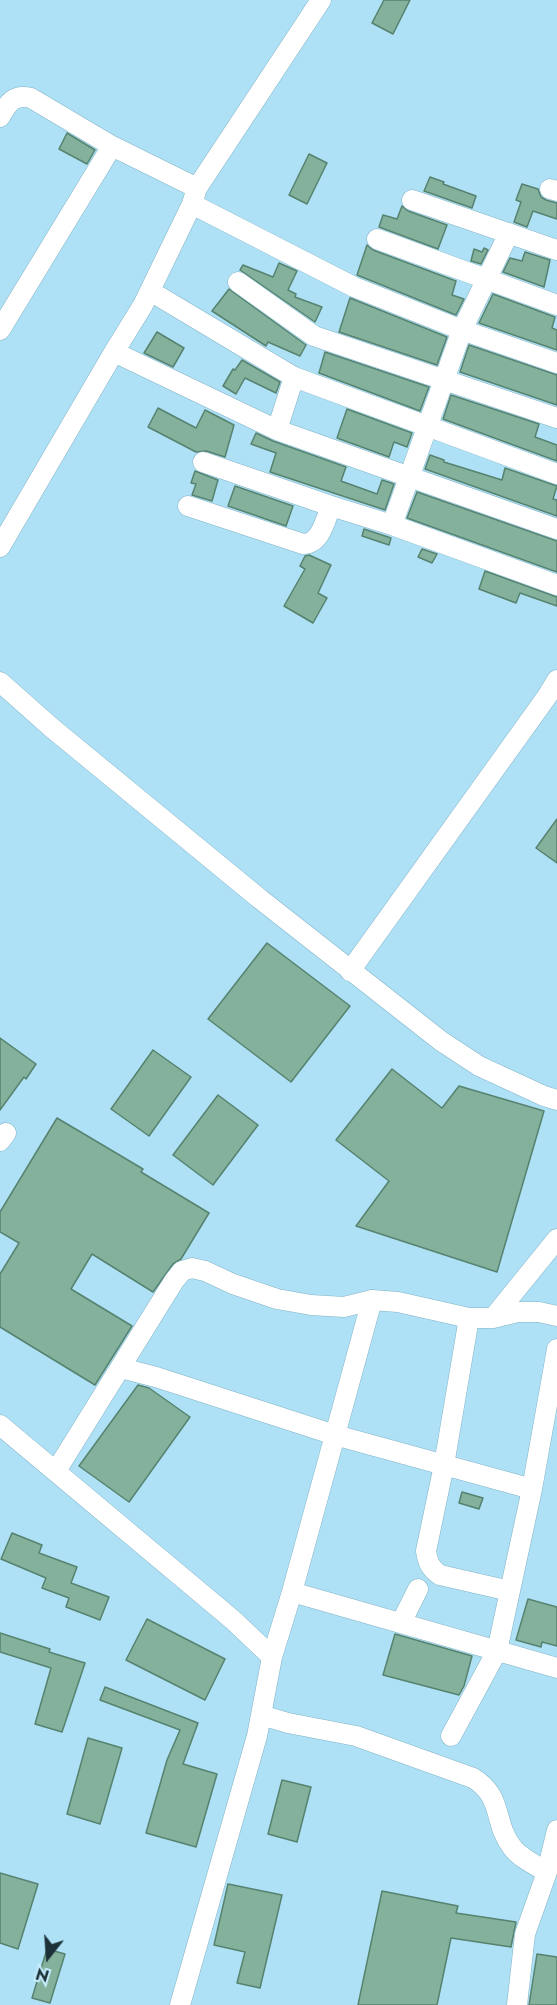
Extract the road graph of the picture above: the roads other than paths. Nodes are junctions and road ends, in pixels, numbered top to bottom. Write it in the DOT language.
graph roads {
  1 [pos="321,0"];
  2 [pos="0,117"];
  3 [pos="112,146"];
  4 [pos="194,196"];
  5 [pos="412,200"];
  6 [pos="509,233"];
  7 [pos="377,239"];
  8 [pos="557,250"];
  9 [pos="486,279"];
  10 [pos="238,282"];
  11 [pos="150,291"];
  12 [pos="557,305"];
  13 [pos="0,330"];
  14 [pos="462,330"];
  15 [pos="114,352"];
  16 [pos="557,363"];
  17 [pos="294,377"];
  18 [pos="445,379"];
  19 [pos="557,418"];
  20 [pos="427,426"];
  21 [pos="277,430"];
  22 [pos="202,462"];
  23 [pos="557,474"];
  24 [pos="409,477"];
  25 [pos="188,506"];
  26 [pos="331,506"];
  27 [pos="392,525"];
  28 [pos="557,529"];
  29 [pos="0,547"];
  30 [pos="557,585"];
  31 [pos="557,680"];
  32 [pos="0,682"];
  33 [pos="350,971"];
  34 [pos="557,1100"];
  35 [pos="557,1239"];
  36 [pos="372,1300"];
  37 [pos="557,1316"];
  38 [pos="493,1317"];
  39 [pos="469,1318"];
  40 [pos="557,1349"];
  41 [pos="121,1368"];
  42 [pos="0,1425"];
  43 [pos="335,1436"];
  44 [pos="444,1465"];
  45 [pos="56,1471"];
  46 [pos="532,1489"];
  47 [pos="418,1590"];
  48 [pos="510,1591"];
  49 [pos="292,1592"];
  50 [pos="401,1623"];
  51 [pos="498,1652"];
  52 [pos="272,1658"];
  53 [pos="557,1668"];
  54 [pos="261,1715"];
  55 [pos="451,1736"];
  56 [pos="557,1830"];
  57 [pos="547,1872"];
  58 [pos="180,2005"];
  59 [pos="517,2005"];
  1 -- 4 [label="street"];
  2 -- 3 [label="street"];
  3 -- 4 [label="street"];
  3 -- 13 [label="street"];
  4 -- 11 [label="street"];
  4 -- 14 [label="street"];
  5 -- 6 [label="street"];
  6 -- 8 [label="street"];
  6 -- 9 [label="street"];
  7 -- 9 [label="street"];
  9 -- 12 [label="street"];
  9 -- 14 [label="street"];
  10 -- 18 [label="street"];
  11 -- 15 [label="street"];
  11 -- 17 [label="street"];
  14 -- 16 [label="street"];
  14 -- 18 [label="street"];
  15 -- 21 [label="street"];
  15 -- 29 [label="street"];
  17 -- 20 [label="street"];
  17 -- 21 [label="street"];
  18 -- 19 [label="street"];
  18 -- 20 [label="street"];
  20 -- 23 [label="street"];
  20 -- 24 [label="street"];
  21 -- 24 [label="street"];
  22 -- 26 [label="street"];
  24 -- 27 [label="street"];
  24 -- 28 [label="street"];
  25 -- 26 [label="street"];
  26 -- 27 [label="street"];
  27 -- 30 [label="street"];
  31 -- 33 [label="street"];
  32 -- 33 [label="street"];
  33 -- 34 [label="street"];
  35 -- 38 [label="street"];
  36 -- 39 [label="street"];
  36 -- 41 [label="street"];
  36 -- 43 [label="street"];
  37 -- 38 [label="street"];
  38 -- 39 [label="street"];
  39 -- 44 [label="street"];
  40 -- 46 [label="street"];
  41 -- 43 [label="street"];
  41 -- 45 [label="street"];
  42 -- 45 [label="street"];
  43 -- 44 [label="street"];
  43 -- 49 [label="street"];
  44 -- 46 [label="street"];
  44 -- 48 [label="street"];
  45 -- 52 [label="street"];
  46 -- 48 [label="street"];
  47 -- 50 [label="street"];
  48 -- 51 [label="street"];
  49 -- 50 [label="street"];
  49 -- 52 [label="street"];
  50 -- 51 [label="street"];
  51 -- 53 [label="street"];
  51 -- 55 [label="street"];
  52 -- 54 [label="street"];
  54 -- 57 [label="street"];
  54 -- 58 [label="street"];
  56 -- 57 [label="street"];
  57 -- 59 [label="street"];
}
